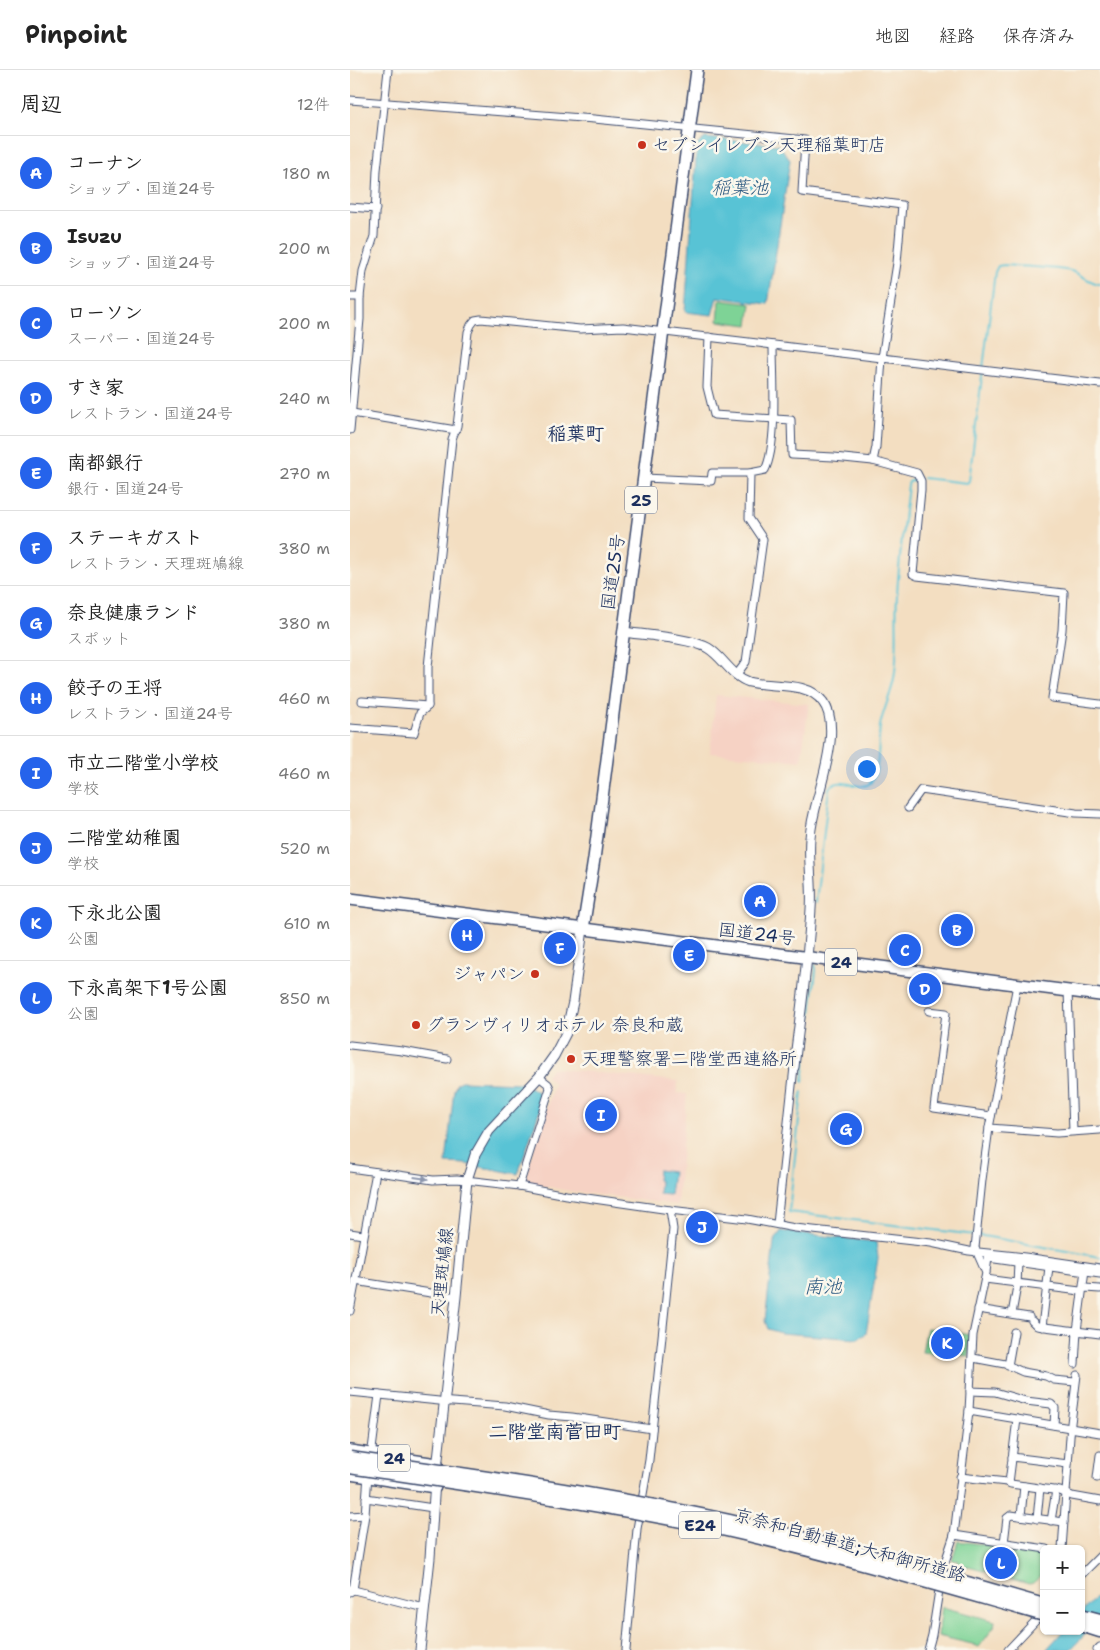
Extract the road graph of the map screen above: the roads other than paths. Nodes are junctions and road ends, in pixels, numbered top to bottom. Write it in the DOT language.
graph roads {
  1 [pos="388,70"];
  2 [pos="697,70"];
  3 [pos="350,100"];
  4 [pos="383,102"];
  5 [pos="689,128"];
  6 [pos="350,206"];
  7 [pos="376,209"];
  8 [pos="350,296"];
  9 [pos="360,297"];
  10 [pos="662,332"];
  11 [pos="709,337"];
  12 [pos="772,345"];
  13 [pos="882,358"];
  14 [pos="1100,384"];
  15 [pos="352,414"];
  16 [pos="773,420"];
  17 [pos="350,430"];
  18 [pos="456,430"];
  19 [pos="873,461"];
  20 [pos="750,473"];
  21 [pos="644,478"];
  22 [pos="623,632"];
  23 [pos="737,674"];
  24 [pos="362,701"];
  25 [pos="1100,704"];
  26 [pos="428,706"];
  27 [pos="350,728"];
  28 [pos="908,808"];
  29 [pos="1100,814"];
  30 [pos="350,900"];
  31 [pos="583,929"];
  32 [pos="806,958"];
  33 [pos="1016,985"];
  34 [pos="1068,991"];
  35 [pos="1100,995"];
  36 [pos="929,1011"];
  37 [pos="350,1045"];
  38 [pos="448,1059"];
  39 [pos="794,1067"];
  40 [pos="536,1080"];
  41 [pos="991,1116"];
  42 [pos="989,1128"];
  43 [pos="1100,1130"];
  44 [pos="1073,1131"];
  45 [pos="350,1168"];
  46 [pos="376,1172"];
  47 [pos="467,1180"];
  48 [pos="518,1186"];
  49 [pos="670,1210"];
  50 [pos="777,1224"];
  51 [pos="350,1233"];
  52 [pos="363,1235"];
  53 [pos="977,1254"];
  54 [pos="988,1258"];
  55 [pos="1018,1262"];
  56 [pos="1049,1266"];
  57 [pos="1100,1268"];
  58 [pos="1086,1271"];
  59 [pos="1100,1274"];
  60 [pos="985,1276"];
  61 [pos="355,1281"];
  62 [pos="1016,1283"];
  63 [pos="1046,1287"];
  64 [pos="1082,1289"];
  65 [pos="1100,1289"];
  66 [pos="456,1297"];
  67 [pos="978,1309"];
  68 [pos="350,1311"];
  69 [pos="1012,1314"];
  70 [pos="1042,1327"];
  71 [pos="1076,1331"];
  72 [pos="1014,1332"];
  73 [pos="1100,1334"];
  74 [pos="973,1358"];
  75 [pos="1075,1364"];
  76 [pos="1008,1366"];
  77 [pos="970,1391"];
  78 [pos="350,1392"];
  79 [pos="379,1395"];
  80 [pos="444,1402"];
  81 [pos="969,1411"];
  82 [pos="1017,1419"];
  83 [pos="1054,1425"];
  84 [pos="1071,1428"];
  85 [pos="652,1429"];
  86 [pos="1100,1433"];
  87 [pos="350,1451"];
  88 [pos="371,1454"];
  89 [pos="1100,1455"];
  90 [pos="1012,1457"];
  91 [pos="350,1458"];
  92 [pos="437,1464"];
  93 [pos="1068,1464"];
  94 [pos="350,1467"];
  95 [pos="350,1474"];
  96 [pos="368,1477"];
  97 [pos="960,1478"];
  98 [pos="1097,1478"];
  99 [pos="1008,1483"];
  100 [pos="1024,1486"];
  101 [pos="435,1487"];
  102 [pos="1040,1488"];
  103 [pos="1056,1490"];
  104 [pos="1067,1494"];
  105 [pos="366,1498"];
  106 [pos="1100,1501"];
  107 [pos="433,1508"];
  108 [pos="365,1515"];
  109 [pos="350,1516"];
  110 [pos="1021,1516"];
  111 [pos="1037,1518"];
  112 [pos="1051,1520"];
  113 [pos="1064,1522"];
  114 [pos="954,1535"];
  115 [pos="1004,1542"];
  116 [pos="1062,1545"];
  117 [pos="1040,1548"];
  118 [pos="1100,1556"];
  119 [pos="1085,1571"];
  120 [pos="351,1590"];
  121 [pos="1040,1603"];
  122 [pos="425,1606"];
  123 [pos="1040,1608"];
  124 [pos="1040,1613"];
  125 [pos="1085,1616"];
  126 [pos="1040,1618"];
  127 [pos="1100,1620"];
  128 [pos="1032,1625"];
  129 [pos="1085,1626"];
  130 [pos="1100,1631"];
  131 [pos="1100,1647"];
  132 [pos="420,1650"];
  133 [pos="626,1650"];
  134 [pos="928,1650"];
  135 [pos="1008,1650"];
  136 [pos="1097,1650"];
  1 -- 4 [label="street"];
  2 -- 5 [label="highway, 国道25号 / 25"];
  3 -- 4 [label="street"];
  4 -- 5 [label="street"];
  4 -- 7 [label="street"];
  5 -- 10 [label="highway, 国道25号 / 25"];
  5 -- 13 [label="street"];
  6 -- 7 [label="street"];
  7 -- 9 [label="street"];
  8 -- 9 [label="street"];
  9 -- 15 [label="street"];
  10 -- 11 [label="street"];
  10 -- 18 [label="street"];
  10 -- 21 [label="highway, 国道25号 / 25"];
  11 -- 12 [label="street"];
  11 -- 16 [label="street"];
  12 -- 13 [label="street"];
  12 -- 16 [label="street"];
  13 -- 14 [label="street"];
  13 -- 19 [label="street"];
  15 -- 17 [label="street"];
  15 -- 18 [label="street"];
  16 -- 19 [label="street"];
  16 -- 20 [label="street"];
  18 -- 26 [label="street"];
  19 -- 25 [label="street"];
  20 -- 21 [label="street"];
  20 -- 23 [label="street"];
  21 -- 22 [label="highway, 国道25号 / 25"];
  22 -- 23 [label="main road"];
  22 -- 31 [label="highway, 国道25号 / 25"];
  23 -- 32 [label="main road"];
  24 -- 26 [label="street"];
  26 -- 27 [label="street"];
  28 -- 29 [label="street"];
  30 -- 31 [label="highway, 国道24号 / 24"];
  31 -- 32 [label="highway, 国道24号 / 24"];
  31 -- 40 [label="main road, 天理斑鳩線"];
  32 -- 33 [label="highway, 国道24号 / 24"];
  32 -- 39 [label="main road"];
  33 -- 34 [label="highway, 国道24号 / 24"];
  33 -- 41 [label="street"];
  34 -- 35 [label="highway, 国道24号 / 24"];
  34 -- 44 [label="street"];
  36 -- 41 [label="street"];
  37 -- 38 [label="street"];
  39 -- 50 [label="street"];
  40 -- 47 [label="main road, 天理斑鳩線"];
  40 -- 48 [label="street"];
  41 -- 42 [label="street"];
  42 -- 44 [label="street"];
  42 -- 53 [label="street"];
  43 -- 44 [label="street"];
  45 -- 46 [label="street"];
  46 -- 47 [label="street, one-way"];
  46 -- 52 [label="street"];
  47 -- 48 [label="street"];
  47 -- 66 [label="main road, 天理斑鳩線"];
  48 -- 49 [label="street"];
  49 -- 50 [label="street"];
  49 -- 85 [label="street"];
  50 -- 53 [label="street"];
  51 -- 52 [label="street"];
  52 -- 61 [label="street"];
  53 -- 54 [label="street"];
  53 -- 57 [label="street"];
  53 -- 60 [label="street"];
  54 -- 55 [label="street"];
  54 -- 60 [label="street"];
  55 -- 56 [label="street"];
  55 -- 62 [label="street"];
  56 -- 58 [label="street"];
  56 -- 63 [label="street"];
  58 -- 59 [label="street"];
  58 -- 64 [label="street"];
  60 -- 62 [label="street"];
  60 -- 67 [label="street"];
  61 -- 66 [label="street"];
  61 -- 68 [label="street"];
  62 -- 63 [label="street"];
  62 -- 69 [label="street"];
  63 -- 64 [label="street"];
  63 -- 70 [label="street"];
  64 -- 65 [label="street"];
  64 -- 71 [label="street"];
  66 -- 80 [label="main road, 天理斑鳩線"];
  67 -- 69 [label="street"];
  67 -- 74 [label="street"];
  69 -- 70 [label="street"];
  70 -- 71 [label="street"];
  71 -- 73 [label="street"];
  71 -- 75 [label="street"];
  72 -- 76 [label="street"];
  74 -- 76 [label="street"];
  74 -- 77 [label="street"];
  76 -- 84 [label="street"];
  77 -- 81 [label="street"];
  77 -- 83 [label="street"];
  78 -- 79 [label="street"];
  79 -- 80 [label="street"];
  79 -- 88 [label="street"];
  80 -- 85 [label="street"];
  80 -- 92 [label="main road, 天理斑鳩線"];
  81 -- 82 [label="street"];
  81 -- 97 [label="street"];
  82 -- 83 [label="street"];
  82 -- 90 [label="street"];
  83 -- 84 [label="street"];
  84 -- 86 [label="street"];
  84 -- 93 [label="street"];
  85 -- 133 [label="street"];
  87 -- 88 [label="highway, 24"];
  88 -- 92 [label="highway, 24"];
  88 -- 96 [label="street"];
  89 -- 98 [label="street"];
  90 -- 93 [label="street"];
  90 -- 99 [label="street"];
  91 -- 121 [label="highway, 京奈和自動車道;大和御所道路 / E24, bridge"];
  92 -- 101 [label="main road, 天理斑鳩線"];
  93 -- 104 [label="street"];
  94 -- 124 [label="highway, 京奈和自動車道;大和御所道路 / E24, bridge"];
  95 -- 96 [label="highway, 24"];
  96 -- 101 [label="highway, 24"];
  96 -- 105 [label="street"];
  97 -- 99 [label="street"];
  97 -- 114 [label="street"];
  99 -- 100 [label="street"];
  100 -- 102 [label="street"];
  100 -- 110 [label="street"];
  101 -- 107 [label="main road, 天理斑鳩線"];
  102 -- 103 [label="street"];
  102 -- 111 [label="street"];
  103 -- 104 [label="street"];
  103 -- 112 [label="street"];
  104 -- 106 [label="street"];
  104 -- 113 [label="street"];
  105 -- 107 [label="street"];
  105 -- 108 [label="street"];
  107 -- 122 [label="main road, 天理斑鳩線"];
  108 -- 109 [label="street"];
  108 -- 120 [label="street"];
  110 -- 111 [label="street"];
  110 -- 115 [label="street"];
  111 -- 112 [label="street"];
  112 -- 113 [label="street"];
  113 -- 116 [label="street"];
  114 -- 115 [label="street"];
  114 -- 134 [label="street"];
  115 -- 117 [label="street"];
  118 -- 119 [label="street"];
  120 -- 122 [label="street"];
  122 -- 132 [label="main road, 天理斑鳩線"];
  123 -- 128 [label="street"];
  125 -- 127 [label="highway"];
  126 -- 128 [label="street"];
  128 -- 135 [label="street"];
  129 -- 130 [label="highway"];
  131 -- 136 [label="street"];
}
